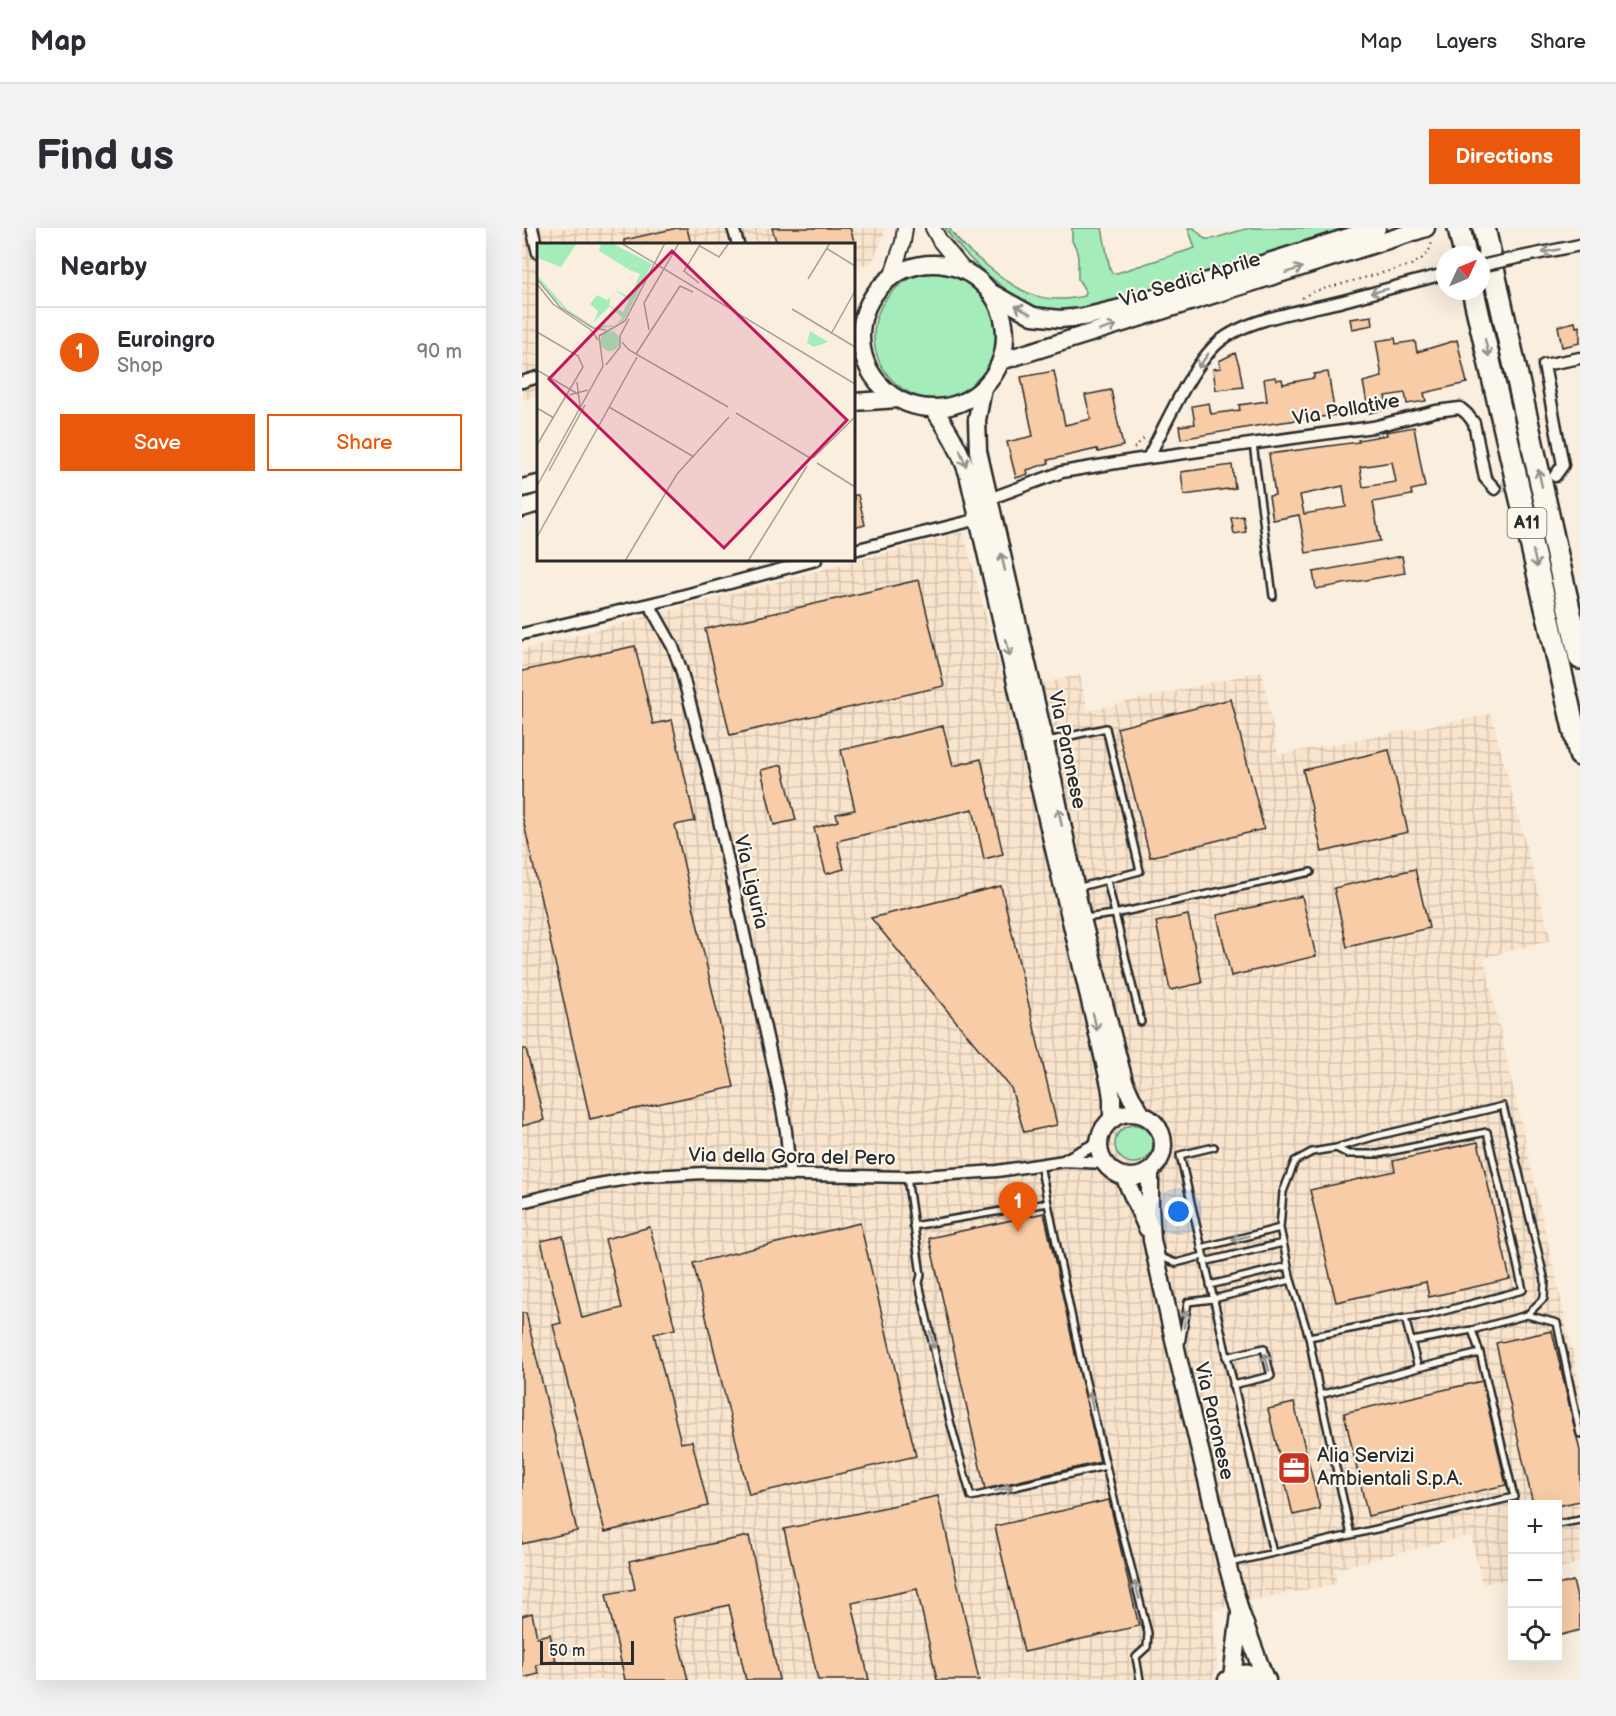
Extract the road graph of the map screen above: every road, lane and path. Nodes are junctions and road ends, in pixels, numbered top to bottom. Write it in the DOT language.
graph roads {
  1 [pos="532,228"];
  2 [pos="734,228"];
  3 [pos="905,228"];
  4 [pos="933,228"];
  5 [pos="1377,228"];
  6 [pos="1459,228"];
  7 [pos="1484,228"];
  8 [pos="1424,232"];
  9 [pos="738,243"];
  10 [pos="1580,245"];
  11 [pos="1463,246"];
  12 [pos="537,249"];
  13 [pos="1490,264"];
  14 [pos="966,273"];
  15 [pos="1436,276"];
  16 [pos="891,278"];
  17 [pos="990,292"];
  18 [pos="1475,300"];
  19 [pos="1286,314"];
  20 [pos="862,338"];
  21 [pos="855,356"];
  22 [pos="1580,358"];
  23 [pos="1001,361"];
  24 [pos="984,388"];
  25 [pos="898,399"];
  26 [pos="855,402"];
  27 [pos="933,408"];
  28 [pos="1147,434"];
  29 [pos="1253,444"];
  30 [pos="1132,449"];
  31 [pos="1148,458"];
  32 [pos="537,476"];
  33 [pos="1556,476"];
  34 [pos="537,484"];
  35 [pos="522,488"];
  36 [pos="1495,489"];
  37 [pos="988,499"];
  38 [pos="537,503"];
  39 [pos="522,508"];
  40 [pos="978,519"];
  41 [pos="855,550"];
  42 [pos="812,561"];
  43 [pos="1273,596"];
  44 [pos="649,604"];
  45 [pos="522,634"];
  46 [pos="1580,658"];
  47 [pos="1045,742"];
  48 [pos="1580,755"];
  49 [pos="1311,872"];
  50 [pos="1107,880"];
  51 [pos="1075,888"];
  52 [pos="1114,914"];
  53 [pos="1082,919"];
  54 [pos="1141,1022"];
  55 [pos="1143,1115"];
  56 [pos="1112,1120"];
  57 [pos="1100,1142"];
  58 [pos="1214,1147"];
  59 [pos="1336,1148"];
  60 [pos="1064,1161"];
  61 [pos="1105,1163"];
  62 [pos="1040,1165"];
  63 [pos="1150,1171"];
  64 [pos="790,1174"];
  65 [pos="1124,1176"];
  66 [pos="907,1177"];
  67 [pos="522,1202"];
  68 [pos="1048,1203"];
  69 [pos="913,1226"];
  70 [pos="1280,1228"];
  71 [pos="1283,1242"];
  72 [pos="1154,1248"];
  73 [pos="1201,1248"];
  74 [pos="1203,1259"];
  75 [pos="1288,1266"];
  76 [pos="1291,1280"];
  77 [pos="1210,1285"];
  78 [pos="1213,1299"];
  79 [pos="1527,1315"];
  80 [pos="1405,1318"];
  81 [pos="1472,1330"];
  82 [pos="1309,1337"];
  83 [pos="1412,1341"];
  84 [pos="1480,1353"];
  85 [pos="1226,1357"];
  86 [pos="1179,1362"];
  87 [pos="1418,1368"];
  88 [pos="1233,1385"];
  89 [pos="1320,1395"];
  90 [pos="1580,1434"];
  91 [pos="1106,1466"];
  92 [pos="1514,1497"];
  93 [pos="1514,1500"];
  94 [pos="1580,1520"];
  95 [pos="1562,1523"];
  96 [pos="1351,1535"];
  97 [pos="1272,1553"];
  98 [pos="1227,1564"];
  99 [pos="1240,1611"];
  100 [pos="1230,1678"];
  101 [pos="1266,1679"];
  102 [pos="1140,1680"];
  1 -- 12 [label="street"];
  2 -- 9 [label="street"];
  3 -- 16 [label="street"];
  4 -- 14 [label="street"];
  5 -- 17 [label="main road, Via Sedici Aprile, one-way"];
  6 -- 11 [label="highway"];
  46 -- 7 [label="highway, A11, one-way"];
  8 -- 19 [label="path"];
  23 -- 8 [label="main road, Via Sedici Aprile, one-way"];
  10 -- 13 [label="street, one-way, bridge"];
  14 -- 16 [label="main road, Via Sedici Aprile"];
  14 -- 17 [label="main road, Via Sedici Aprile"];
  15 -- 19 [label="street, one-way"];
  16 -- 20 [label="main road, Via Sedici Aprile"];
  17 -- 23 [label="main road, Via Sedici Aprile"];
  18 -- 48 [label="highway, A11, one-way"];
  19 -- 31 [label="street, one-way"];
  20 -- 21 [label="main road, Via Sedici Aprile"];
  20 -- 25 [label="main road, Via Sedici Aprile"];
  22 -- 33 [label="street"];
  23 -- 24 [label="main road, Via Sedici Aprile"];
  24 -- 27 [label="main road, Via Sedici Aprile"];
  24 -- 37 [label="main road, Via Paronese"];
  25 -- 26 [label="main road, Via Sedici Aprile"];
  25 -- 27 [label="main road, Via Sedici Aprile"];
  27 -- 40 [label="main road, Via Paronese, one-way"];
  28 -- 30 [label="path"];
  29 -- 31 [label="street, Via Pollative"];
  29 -- 36 [label="street, Via Pollative"];
  29 -- 43 [label="lane"];
  31 -- 37 [label="street, Via Pollative"];
  32 -- 35 [label="street"];
  34 -- 35 [label="main road"];
  47 -- 37 [label="main road, Via Paronese, one-way"];
  38 -- 39 [label="main road"];
  40 -- 41 [label="street"];
  40 -- 56 [label="main road, Via Paronese, one-way"];
  42 -- 44 [label="street"];
  44 -- 45 [label="street"];
  44 -- 64 [label="street, Via Liguria"];
  47 -- 50 [label="lane"];
  51 -- 47 [label="main road, Via Paronese, one-way"];
  49 -- 52 [label="lane"];
  50 -- 51 [label="lane"];
  50 -- 52 [label="lane"];
  51 -- 53 [label="main road, Via Paronese"];
  52 -- 53 [label="lane"];
  52 -- 54 [label="lane"];
  53 -- 55 [label="main road, Via Paronese"];
  55 -- 56 [label="main road"];
  55 -- 63 [label="main road, Via Paronese"];
  56 -- 57 [label="main road"];
  57 -- 60 [label="street, Via della Gora del Pero"];
  57 -- 61 [label="main road"];
  58 -- 73 [label="lane"];
  59 -- 70 [label="lane"];
  59 -- 79 [label="lane"];
  59 -- 80 [label="lane"];
  60 -- 61 [label="street, Via della Gora del Pero"];
  60 -- 62 [label="street, Via della Gora del Pero"];
  61 -- 65 [label="main road"];
  62 -- 66 [label="street, Via della Gora del Pero"];
  62 -- 68 [label="lane"];
  63 -- 65 [label="main road"];
  63 -- 72 [label="main road, Via Paronese"];
  64 -- 66 [label="street, Via della Gora del Pero"];
  64 -- 67 [label="street, Via della Gora del Pero"];
  65 -- 72 [label="main road, Via Paronese"];
  66 -- 69 [label="lane"];
  68 -- 69 [label="lane"];
  91 -- 68 [label="lane, one-way"];
  69 -- 91 [label="lane, one-way"];
  70 -- 71 [label="lane"];
  70 -- 73 [label="lane, one-way"];
  71 -- 74 [label="lane"];
  71 -- 75 [label="lane"];
  72 -- 74 [label="lane"];
  72 -- 86 [label="main road, Via Paronese"];
  73 -- 74 [label="lane"];
  74 -- 77 [label="lane"];
  75 -- 76 [label="lane"];
  75 -- 77 [label="lane"];
  76 -- 78 [label="lane"];
  76 -- 82 [label="lane"];
  77 -- 78 [label="lane"];
  78 -- 85 [label="lane"];
  86 -- 78 [label="lane, one-way"];
  79 -- 81 [label="lane"];
  79 -- 90 [label="lane"];
  80 -- 82 [label="lane"];
  80 -- 83 [label="lane"];
  81 -- 83 [label="lane"];
  81 -- 84 [label="lane"];
  82 -- 89 [label="lane"];
  83 -- 87 [label="lane"];
  84 -- 87 [label="lane"];
  84 -- 92 [label="lane"];
  85 -- 88 [label="lane"];
  88 -- 85 [label="lane, one-way"];
  86 -- 98 [label="main road, Via Paronese"];
  87 -- 89 [label="lane"];
  88 -- 97 [label="lane"];
  89 -- 96 [label="lane"];
  102 -- 91 [label="lane, one-way"];
  92 -- 93 [label="lane"];
  92 -- 96 [label="lane"];
  94 -- 95 [label="lane"];
  96 -- 97 [label="lane"];
  97 -- 98 [label="lane"];
  98 -- 99 [label="main road, Via Paronese"];
  99 -- 100 [label="main road, Via Paronese"];
  99 -- 101 [label="main road, Via Paronese"];
  100 -- 101 [label="main road"];
}
